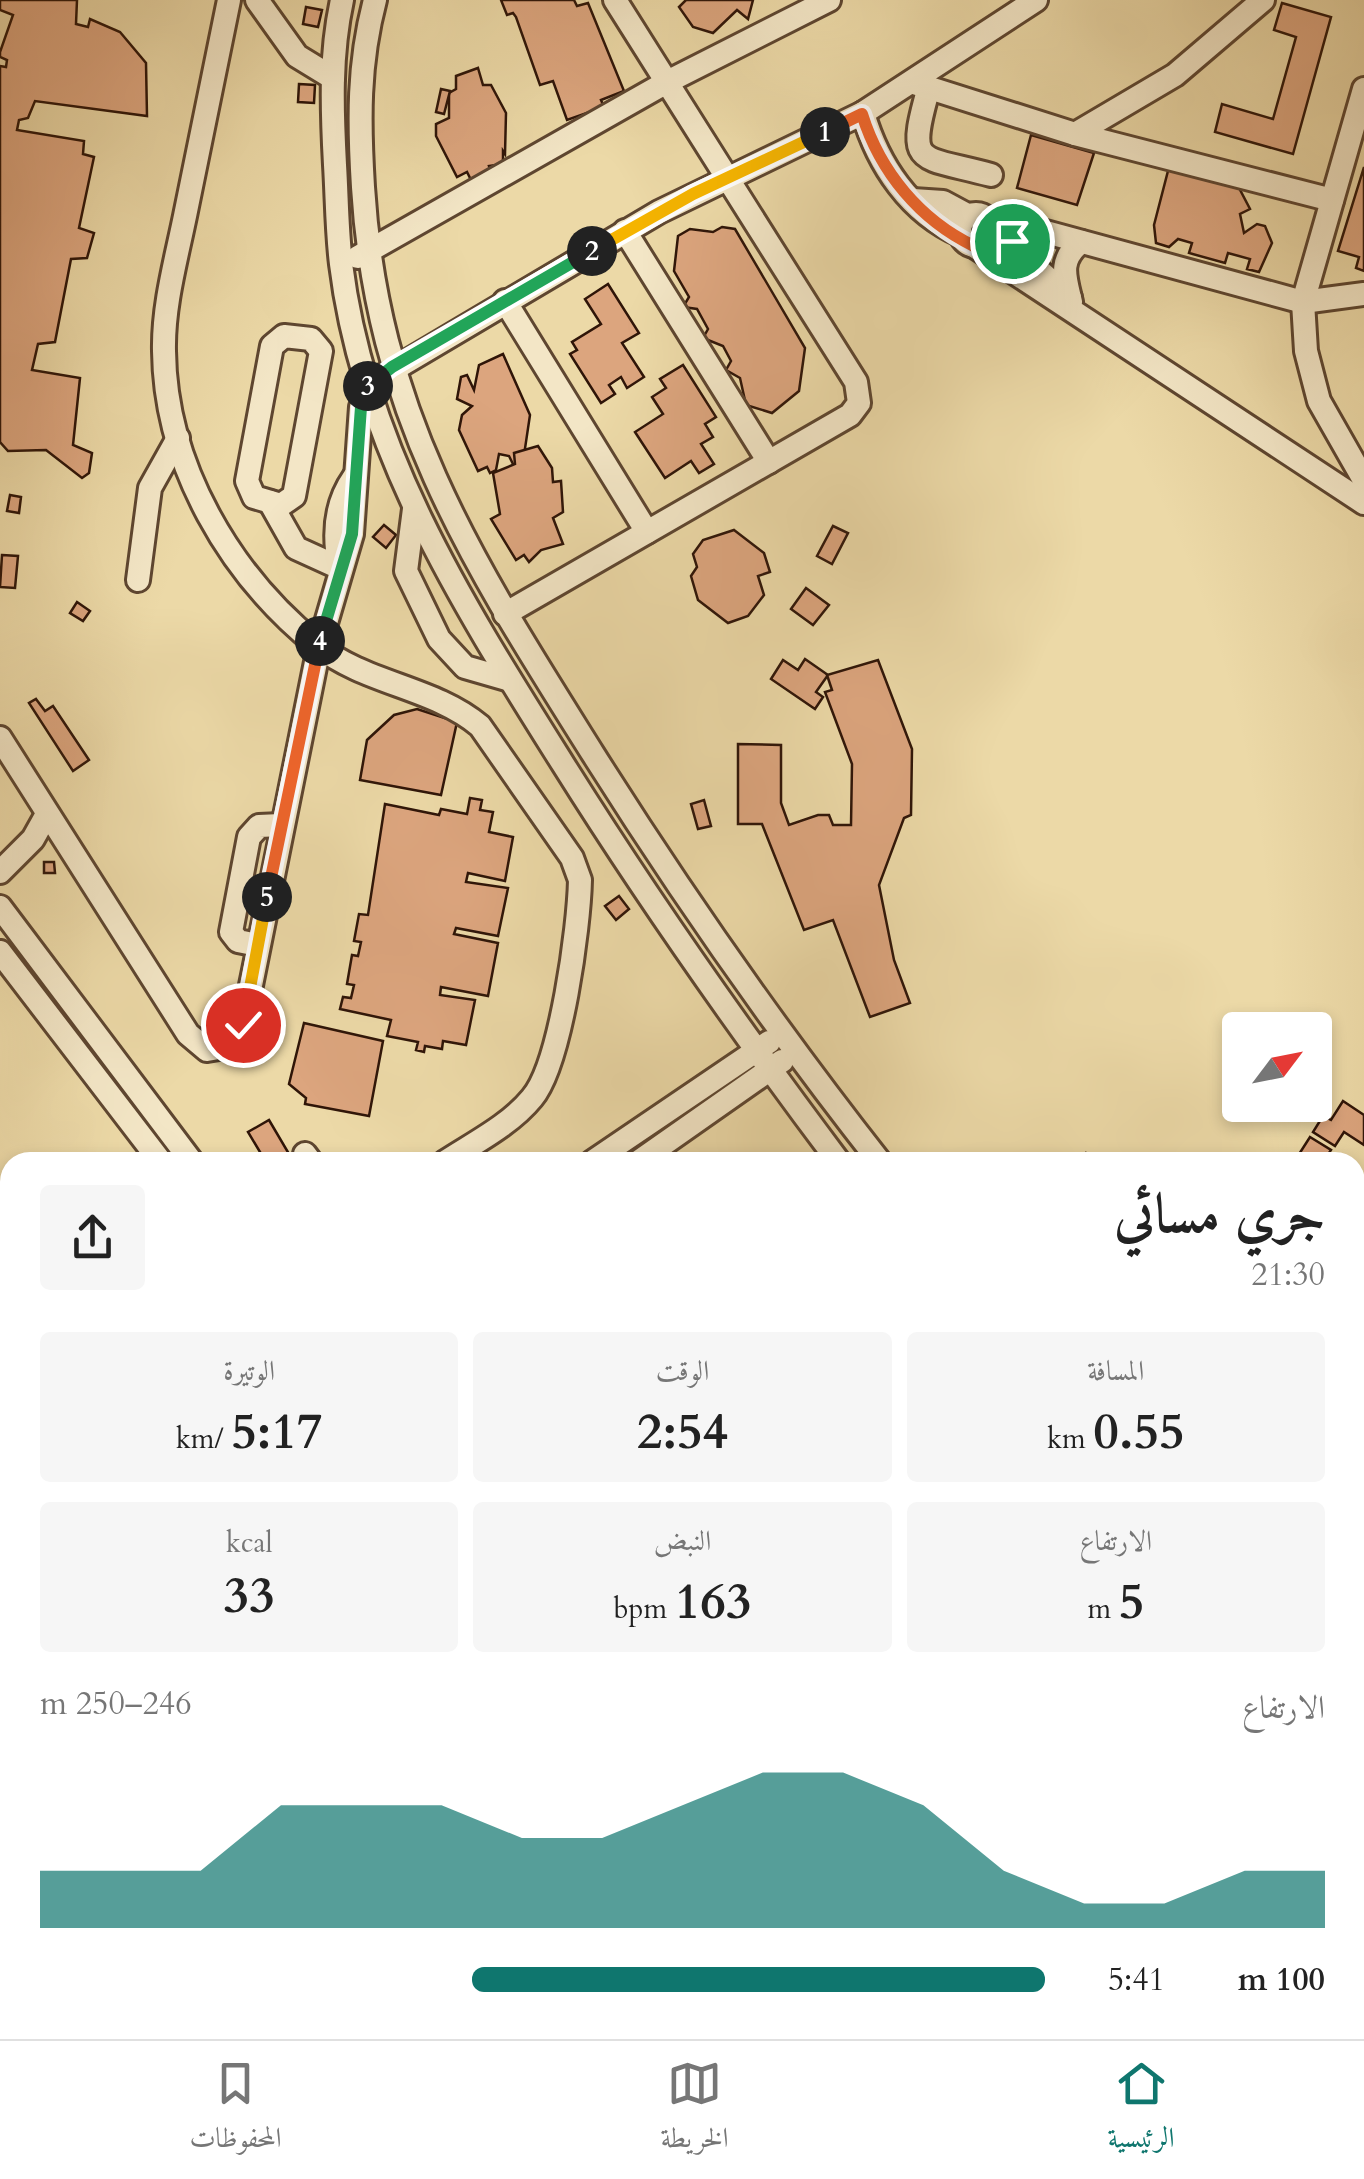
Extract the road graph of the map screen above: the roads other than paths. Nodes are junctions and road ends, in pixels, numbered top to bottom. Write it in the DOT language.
graph roads {
  1 [pos="230,0"];
  2 [pos="258,0"];
  3 [pos="342,0"];
  4 [pos="375,0"];
  5 [pos="615,0"];
  6 [pos="829,0"];
  7 [pos="1036,0"];
  8 [pos="1262,0"];
  9 [pos="333,78"];
  10 [pos="667,82"];
  11 [pos="922,85"];
  12 [pos="1364,89"];
  13 [pos="862,114"];
  14 [pos="1075,134"];
  15 [pos="991,175"];
  16 [pos="728,179"];
  17 [pos="1332,200"];
  18 [pos="625,232"];
  19 [pos="983,233"];
  20 [pos="1081,242"];
  21 [pos="367,254"];
  22 [pos="341,263"];
  23 [pos="1364,294"];
  24 [pos="505,302"];
  25 [pos="1303,302"];
  26 [pos="1073,307"];
  27 [pos="392,367"];
  28 [pos="369,384"];
  29 [pos="178,438"];
  30 [pos="768,462"];
  31 [pos="1364,480"];
  32 [pos="270,502"];
  33 [pos="1364,503"];
  34 [pos="414,509"];
  35 [pos="647,532"];
  36 [pos="340,568"];
  37 [pos="138,580"];
  38 [pos="505,614"];
  39 [pos="319,647"];
  40 [pos="510,680"];
  41 [pos="0,738"];
  42 [pos="47,814"];
  43 [pos="0,872"];
  44 [pos="0,907"];
  45 [pos="0,952"];
  46 [pos="787,1044"];
  47 [pos="763,1061"];
  48 [pos="153,1152"];
  49 [pos="184,1152"];
  50 [pos="459,1152"];
  51 [pos="609,1152"];
  52 [pos="650,1152"];
  53 [pos="831,1152"];
  54 [pos="872,1152"];
  1 -- 29 [label="street"];
  2 -- 9 [label="street"];
  3 -- 9 [label="street"];
  4 -- 21 [label="street"];
  5 -- 10 [label="street"];
  6 -- 10 [label="street"];
  7 -- 11 [label="street"];
  8 -- 14 [label="street"];
  9 -- 22 [label="street"];
  10 -- 16 [label="street"];
  10 -- 21 [label="street"];
  11 -- 13 [label="street"];
  11 -- 14 [label="street"];
  11 -- 15 [label="street"];
  12 -- 17 [label="street"];
  13 -- 16 [label="street"];
  13 -- 19 [label="street"];
  14 -- 17 [label="street"];
  16 -- 18 [label="street"];
  16 -- 30 [label="street"];
  17 -- 25 [label="street"];
  18 -- 24 [label="street"];
  18 -- 30 [label="street"];
  19 -- 20 [label="street"];
  19 -- 26 [label="street"];
  19 -- 26 [label="street"];
  20 -- 25 [label="street"];
  20 -- 26 [label="street"];
  21 -- 22 [label="street"];
  21 -- 27 [label="street"];
  22 -- 28 [label="street"];
  23 -- 25 [label="street"];
  24 -- 27 [label="street"];
  24 -- 35 [label="street"];
  25 -- 31 [label="street"];
  26 -- 33 [label="street"];
  27 -- 28 [label="street"];
  27 -- 38 [label="street"];
  28 -- 34 [label="street"];
  28 -- 36 [label="street"];
  29 -- 37 [label="street"];
  29 -- 39 [label="street"];
  30 -- 35 [label="street"];
  32 -- 32 [label="street"];
  32 -- 36 [label="street"];
  34 -- 40 [label="street"];
  34 -- 40 [label="street"];
  35 -- 38 [label="street"];
  36 -- 39 [label="street"];
  38 -- 46 [label="street"];
  39 -- 42 [label="street"];
  39 -- 50 [label="street"];
  40 -- 47 [label="street"];
  41 -- 42 [label="street"];
  42 -- 43 [label="street"];
  44 -- 49 [label="street"];
  45 -- 48 [label="street"];
  46 -- 47 [label="street"];
  46 -- 54 [label="street"];
  47 -- 51 [label="street"];
  47 -- 52 [label="street"];
  47 -- 53 [label="street"];
}
